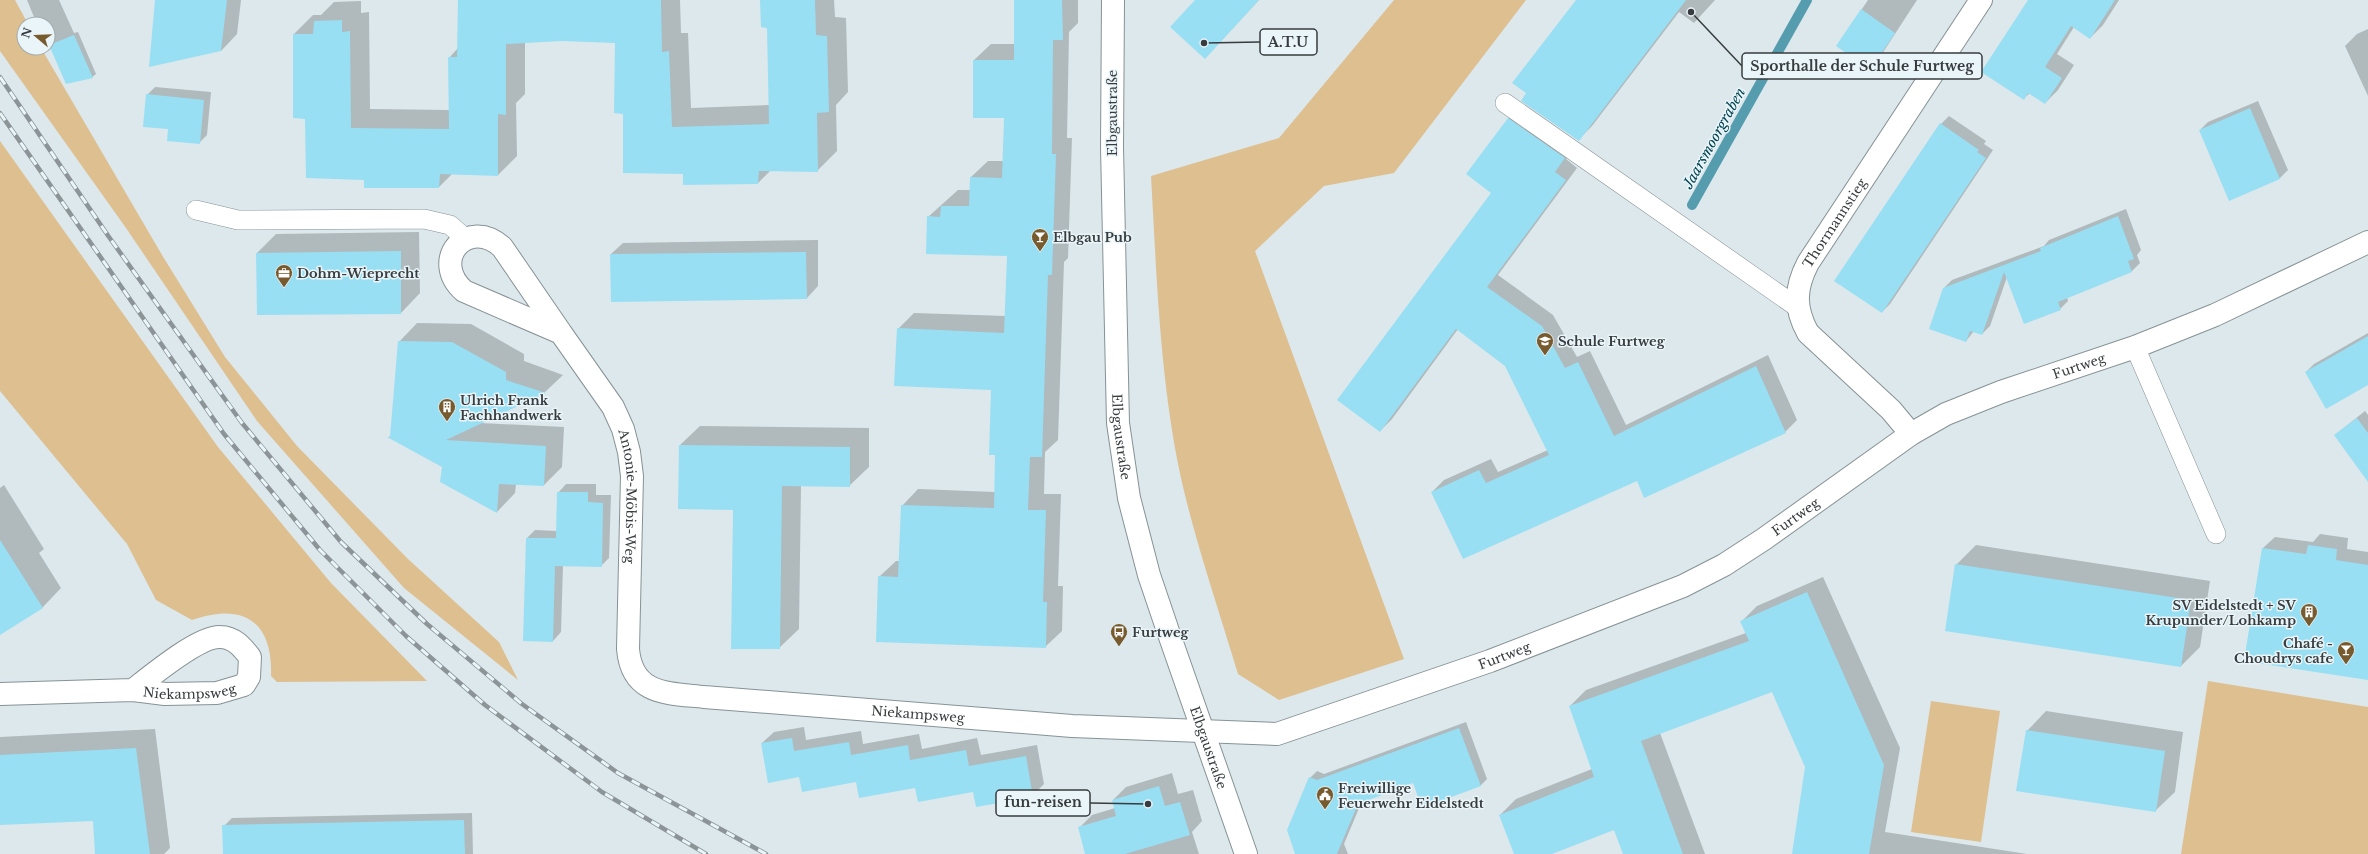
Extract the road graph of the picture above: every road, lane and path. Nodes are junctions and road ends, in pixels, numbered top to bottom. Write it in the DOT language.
graph roads {
  1 [pos="1113,0"];
  2 [pos="1981,0"];
  3 [pos="1505,103"];
  4 [pos="196,210"];
  5 [pos="466,239"];
  6 [pos="2368,242"];
  7 [pos="1797,307"];
  8 [pos="561,333"];
  9 [pos="2135,347"];
  10 [pos="1911,434"];
  11 [pos="2216,534"];
  12 [pos="637,677"];
  13 [pos="133,690"];
  14 [pos="0,694"];
  15 [pos="1204,731"];
  16 [pos="1246,854"];
  1 -- 15 [label="street, Elbgaustraße"];
  2 -- 7 [label="street, Thormannstieg"];
  3 -- 7 [label="lane"];
  4 -- 5 [label="lane"];
  5 -- 8 [label="street, Antonie-Möbis-Weg"];
  5 -- 8 [label="street"];
  6 -- 9 [label="street, Furtweg"];
  7 -- 10 [label="street, Thormannstieg"];
  8 -- 12 [label="street, Antonie-Möbis-Weg"];
  9 -- 10 [label="street, Furtweg"];
  9 -- 11 [label="lane"];
  10 -- 15 [label="street, Furtweg"];
  12 -- 15 [label="street, Niekampsweg"];
  13 -- 13 [label="street, Niekampsweg"];
  13 -- 14 [label="street, Niekampsweg"];
  15 -- 16 [label="street, Elbgaustraße"];
}
